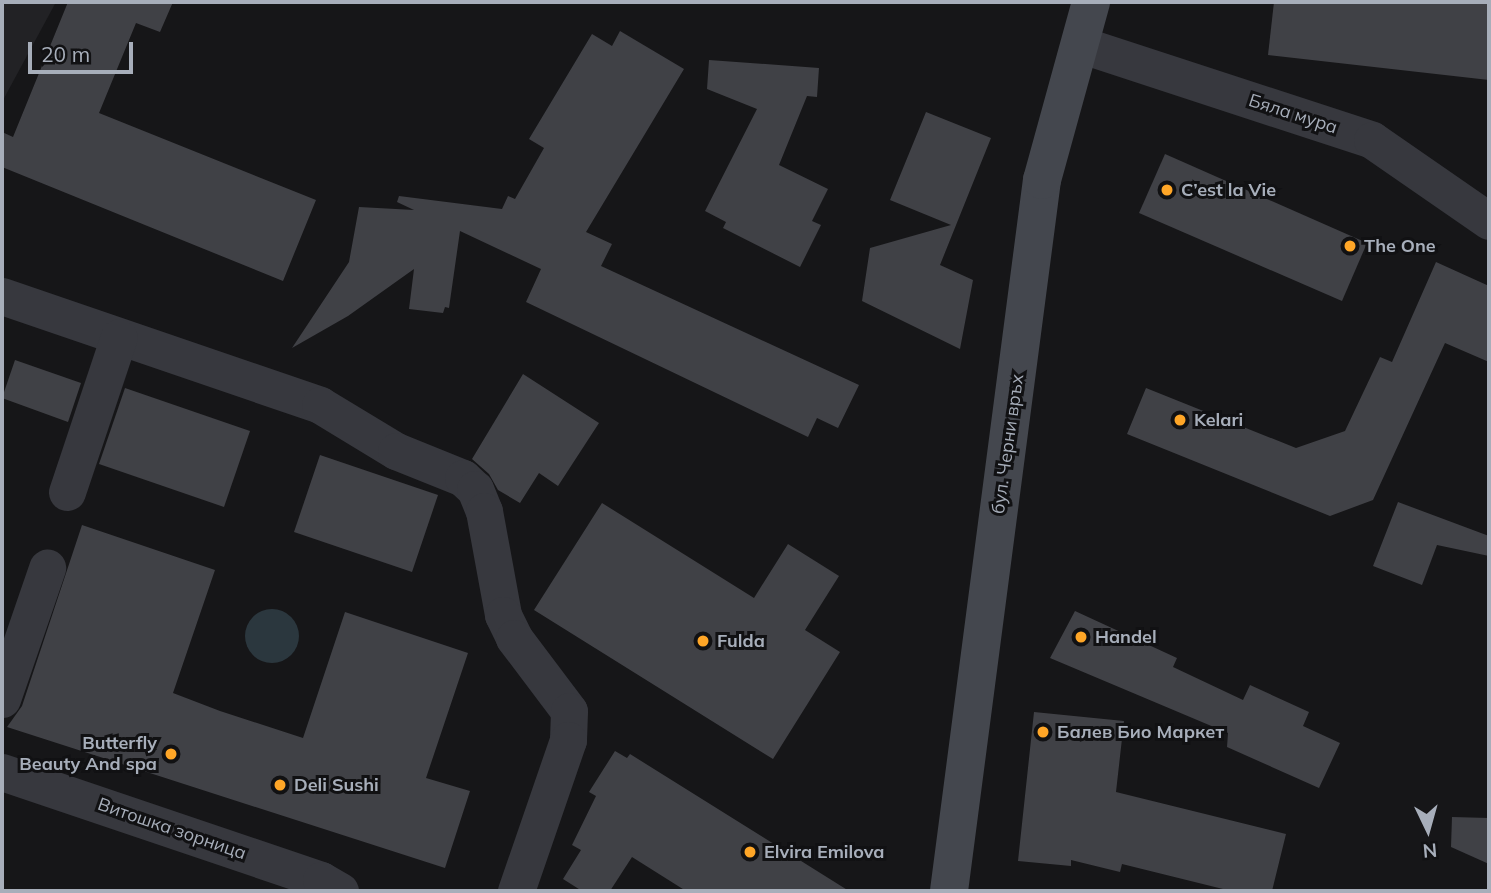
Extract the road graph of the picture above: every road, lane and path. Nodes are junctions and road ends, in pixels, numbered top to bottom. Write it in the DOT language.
graph roads {
  1 [pos="1091,2"];
  2 [pos="1079,44"];
  3 [pos="1489,221"];
  4 [pos="2,296"];
  5 [pos="119,337"];
  6 [pos="67,492"];
  7 [pos="47,568"];
  8 [pos="2,699"];
  9 [pos="2,772"];
  10 [pos="340,891"];
  11 [pos="516,891"];
  12 [pos="950,891"];
  1 -- 2 [label="main road, бул. Черни връх"];
  2 -- 3 [label="street, Бяла мура"];
  2 -- 12 [label="main road, бул. Черни връх"];
  4 -- 5 [label="street"];
  5 -- 6 [label="street"];
  5 -- 11 [label="street"];
  7 -- 8 [label="street"];
  9 -- 10 [label="street, Витошка зорница"];
}
